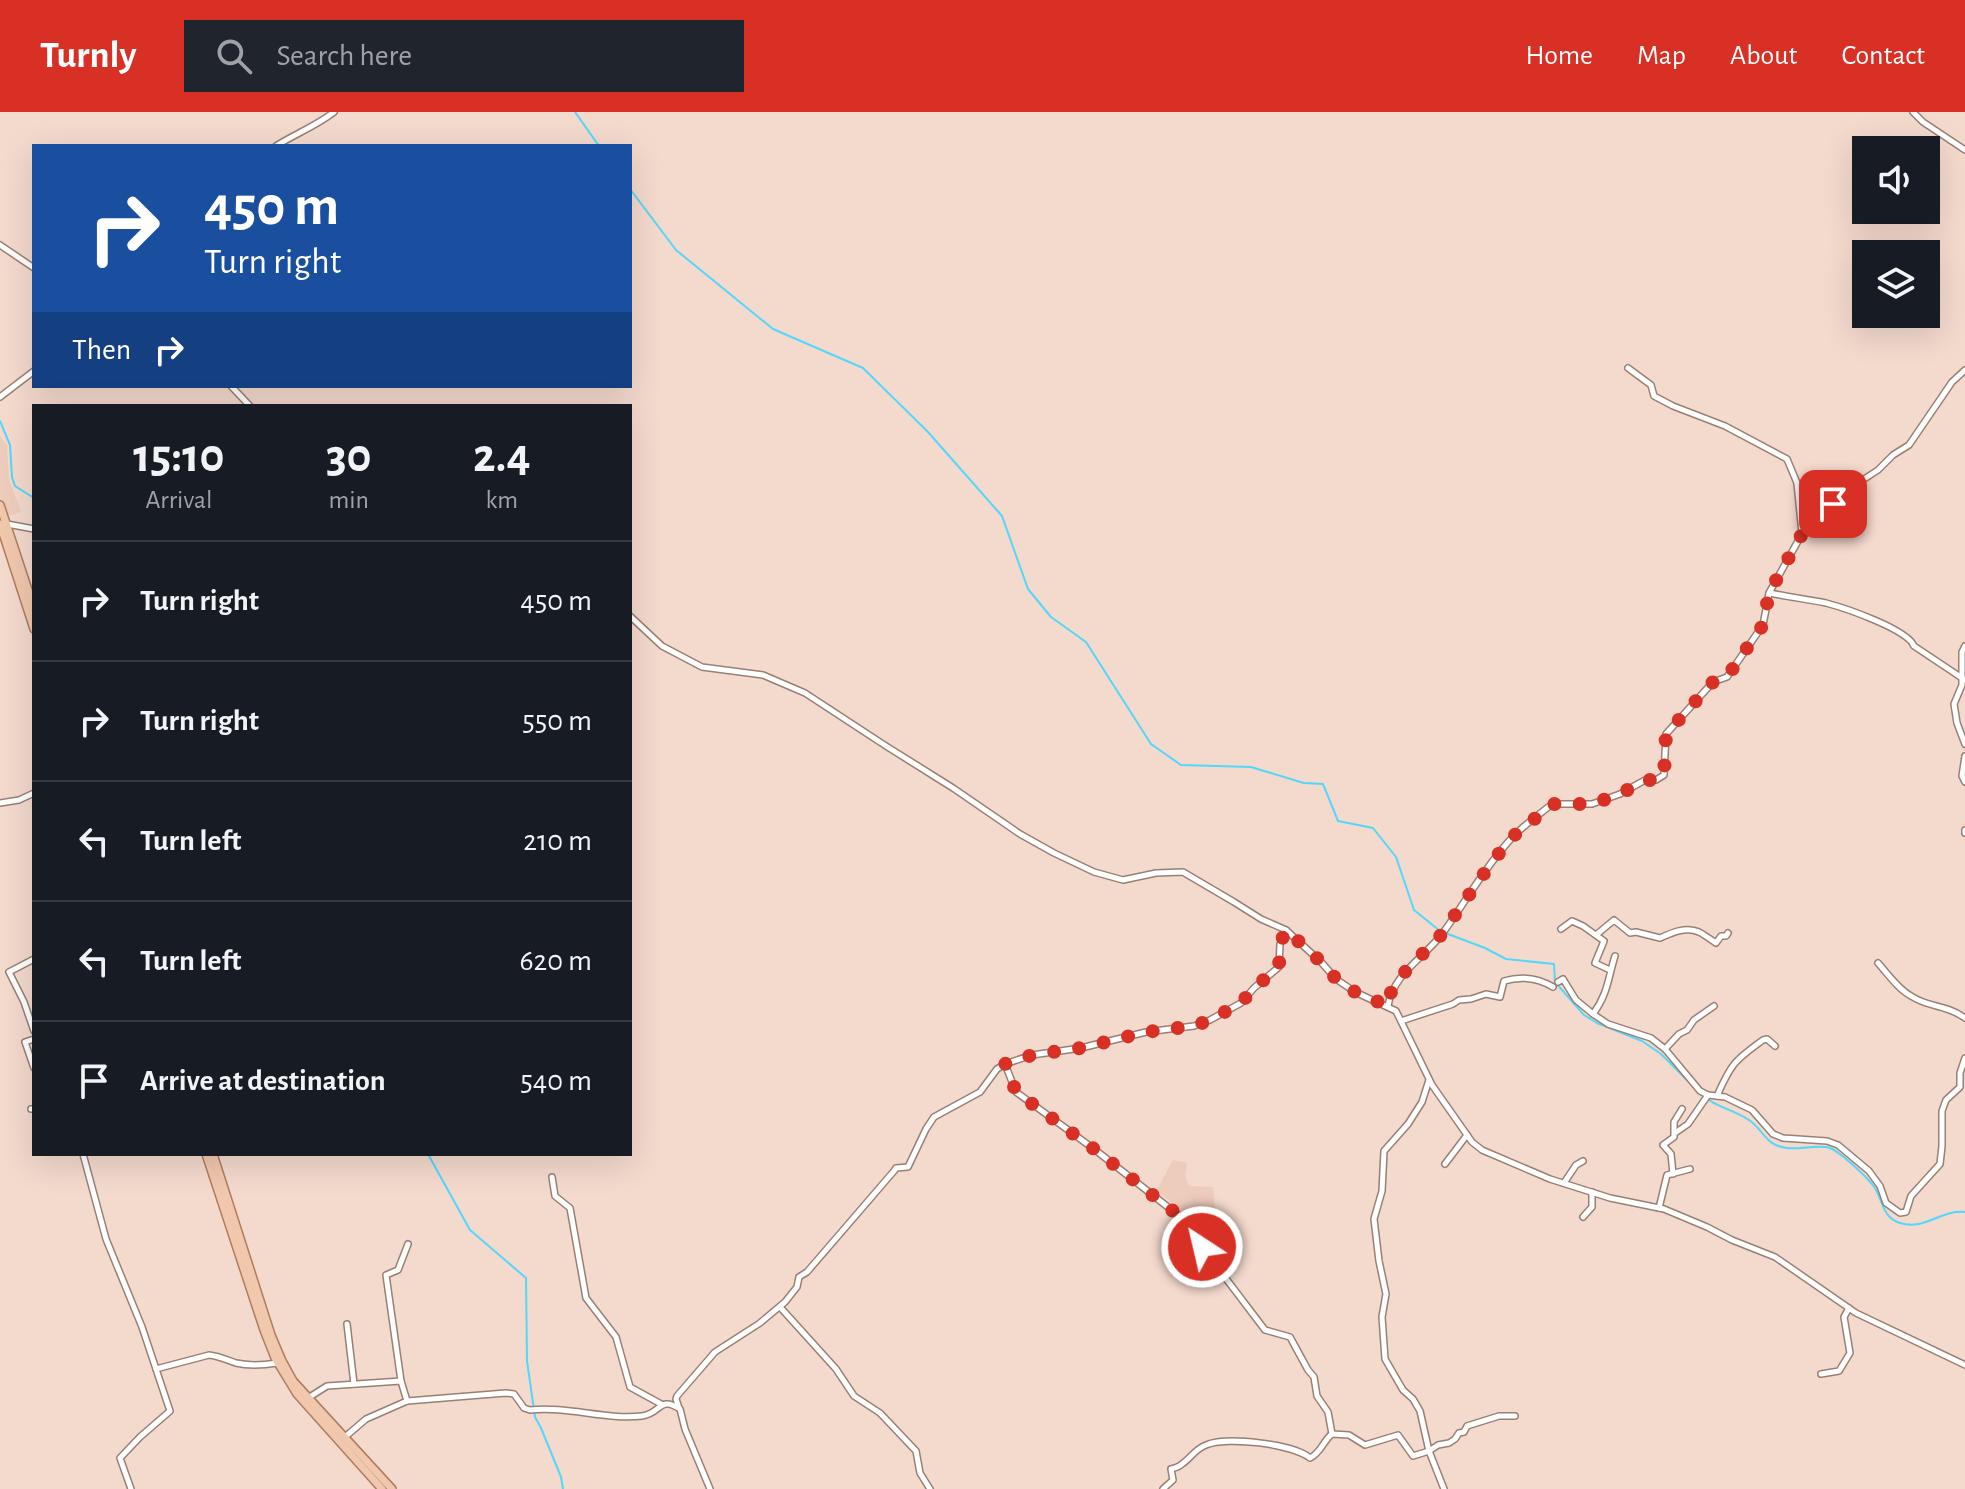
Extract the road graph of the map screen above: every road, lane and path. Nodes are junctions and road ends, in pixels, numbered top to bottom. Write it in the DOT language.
graph roads {
  1 [pos="334,112"];
  2 [pos="1913,112"];
  3 [pos="279,144"];
  4 [pos="1965,150"];
  5 [pos="0,245"];
  6 [pos="32,267"];
  7 [pos="1628,368"];
  8 [pos="1965,370"];
  9 [pos="32,373"];
  10 [pos="233,388"];
  11 [pos="0,397"];
  12 [pos="248,404"];
  13 [pos="0,505"];
  14 [pos="3,521"];
  15 [pos="32,528"];
  16 [pos="1802,534"];
  17 [pos="1769,593"];
  18 [pos="32,602"];
  19 [pos="632,618"];
  20 [pos="32,622"];
  21 [pos="1965,646"];
  22 [pos="1963,679"];
  23 [pos="1965,744"];
  24 [pos="1965,756"];
  25 [pos="1965,782"];
  26 [pos="32,794"];
  27 [pos="0,803"];
  28 [pos="1561,929"];
  29 [pos="1286,930"];
  30 [pos="1728,933"];
  31 [pos="1596,935"];
  32 [pos="1615,956"];
  33 [pos="32,960"];
  34 [pos="1878,963"];
  35 [pos="1610,970"];
  36 [pos="1388,1006"];
  37 [pos="1714,1006"];
  38 [pos="1593,1014"];
  39 [pos="1965,1018"];
  40 [pos="1401,1021"];
  41 [pos="32,1025"];
  42 [pos="32,1040"];
  43 [pos="1775,1046"];
  44 [pos="1665,1049"];
  45 [pos="1965,1058"];
  46 [pos="32,1062"];
  47 [pos="1005,1064"];
  48 [pos="1429,1079"];
  49 [pos="1717,1096"];
  50 [pos="1706,1098"];
  51 [pos="1682,1109"];
  52 [pos="1675,1133"];
  53 [pos="1467,1135"];
  54 [pos="84,1156"];
  55 [pos="207,1156"];
  56 [pos="214,1156"];
  57 [pos="1583,1161"];
  58 [pos="1445,1164"];
  59 [pos="1690,1169"];
  60 [pos="1673,1174"];
  61 [pos="552,1177"];
  62 [pos="1564,1183"];
  63 [pos="1592,1192"];
  64 [pos="1659,1208"];
  65 [pos="1583,1217"];
  66 [pos="408,1244"];
  67 [pos="780,1307"];
  68 [pos="1849,1308"];
  69 [pos="347,1324"];
  70 [pos="277,1363"];
  71 [pos="1965,1365"];
  72 [pos="156,1369"];
  73 [pos="1821,1374"];
  74 [pos="401,1381"];
  75 [pos="354,1384"];
  76 [pos="308,1398"];
  77 [pos="407,1401"];
  78 [pos="661,1404"];
  79 [pos="679,1408"];
  80 [pos="1515,1416"];
  81 [pos="1332,1434"];
  82 [pos="345,1437"];
  83 [pos="1429,1451"];
  84 [pos="131,1489"];
  85 [pos="382,1489"];
  86 [pos="392,1489"];
  87 [pos="710,1489"];
  88 [pos="930,1489"];
  89 [pos="1163,1489"];
  90 [pos="1444,1489"];
  1 -- 3 [label="street"];
  2 -- 4 [label="street"];
  5 -- 6 [label="street"];
  7 -- 16 [label="street"];
  8 -- 16 [label="street"];
  9 -- 11 [label="street"];
  10 -- 12 [label="street"];
  13 -- 14 [label="main road"];
  14 -- 15 [label="street"];
  14 -- 18 [label="main road"];
  14 -- 20 [label="main road"];
  16 -- 17 [label="street"];
  17 -- 22 [label="street"];
  17 -- 36 [label="street"];
  19 -- 29 [label="street"];
  21 -- 22 [label="street"];
  22 -- 23 [label="street"];
  24 -- 25 [label="street"];
  26 -- 27 [label="street"];
  28 -- 31 [label="street"];
  29 -- 36 [label="street"];
  29 -- 47 [label="street"];
  30 -- 31 [label="street"];
  31 -- 35 [label="street"];
  32 -- 35 [label="street"];
  33 -- 41 [label="street"];
  34 -- 39 [label="street"];
  35 -- 38 [label="street"];
  36 -- 40 [label="street"];
  37 -- 44 [label="street"];
  38 -- 40 [label="street"];
  38 -- 44 [label="street"];
  40 -- 48 [label="street"];
  42 -- 46 [label="street"];
  43 -- 49 [label="street"];
  44 -- 50 [label="street"];
  45 -- 49 [label="street"];
  47 -- 67 [label="street"];
  47 -- 81 [label="street"];
  48 -- 53 [label="street"];
  48 -- 83 [label="street"];
  49 -- 50 [label="street"];
  50 -- 52 [label="street"];
  51 -- 52 [label="street"];
  52 -- 60 [label="street"];
  53 -- 58 [label="street"];
  53 -- 62 [label="street"];
  54 -- 72 [label="street"];
  55 -- 70 [label="main road"];
  56 -- 76 [label="main road"];
  57 -- 62 [label="street"];
  59 -- 60 [label="street"];
  60 -- 64 [label="street"];
  61 -- 78 [label="street"];
  62 -- 63 [label="street"];
  63 -- 64 [label="street"];
  63 -- 65 [label="street"];
  64 -- 68 [label="street"];
  66 -- 74 [label="street"];
  67 -- 79 [label="street"];
  67 -- 88 [label="street"];
  68 -- 71 [label="street"];
  68 -- 73 [label="street"];
  69 -- 75 [label="street"];
  70 -- 72 [label="street"];
  70 -- 85 [label="main road"];
  72 -- 84 [label="street"];
  74 -- 75 [label="street"];
  74 -- 77 [label="street"];
  75 -- 76 [label="street"];
  76 -- 82 [label="main road"];
  77 -- 78 [label="street"];
  77 -- 82 [label="street"];
  78 -- 79 [label="street"];
  79 -- 87 [label="street"];
  80 -- 83 [label="street"];
  81 -- 83 [label="street"];
  81 -- 89 [label="street"];
  82 -- 86 [label="main road"];
  83 -- 90 [label="street"];
}
